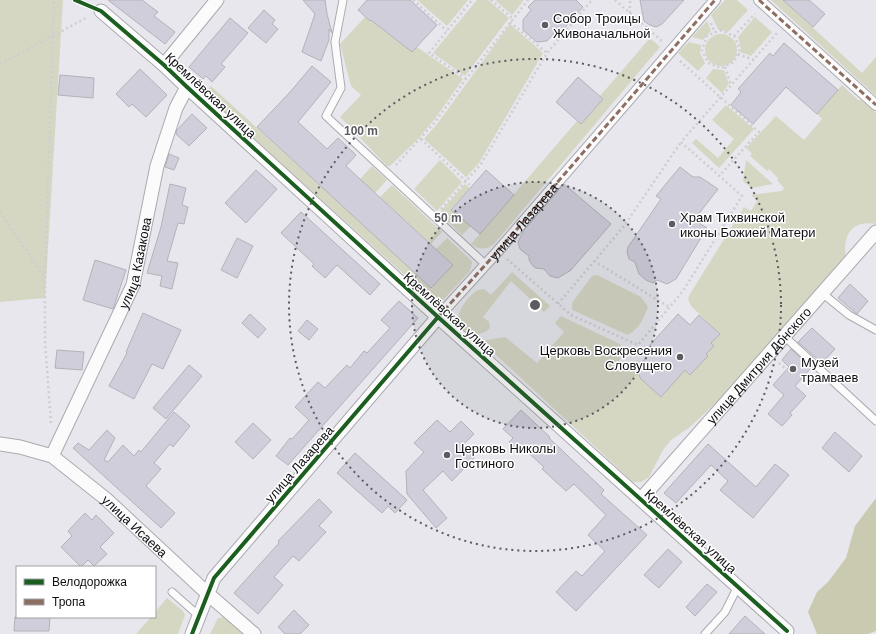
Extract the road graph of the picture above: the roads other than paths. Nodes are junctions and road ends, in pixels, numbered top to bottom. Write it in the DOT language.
graph roads {
  1 [pos="217,0"];
  2 [pos="343,0"];
  3 [pos="715,0"];
  4 [pos="761,2"];
  5 [pos="101,11"];
  6 [pos="164,65"];
  7 [pos="187,87"];
  8 [pos="876,105"];
  9 [pos="876,232"];
  10 [pos="486,265"];
  11 [pos="822,293"];
  12 [pos="438,317"];
  13 [pos="876,330"];
  14 [pos="784,336"];
  15 [pos="876,421"];
  16 [pos="0,444"];
  17 [pos="52,456"];
  18 [pos="641,499"];
  19 [pos="738,586"];
  20 [pos="172,592"];
  21 [pos="208,594"];
  22 [pos="199,616"];
  23 [pos="787,631"];
  24 [pos="192,634"];
  25 [pos="254,634"];
  26 [pos="705,634"];
  1 -- 6 [label="street"];
  2 -- 10 [label="lane"];
  3 -- 10 [label="street, улица Лазарева"];
  4 -- 8 [label="street"];
  5 -- 6 [label="street, Кремлёвская улица"];
  6 -- 7 [label="street, Кремлёвская улица"];
  7 -- 12 [label="street, Кремлёвская улица"];
  7 -- 17 [label="street, улица Казакова"];
  9 -- 11 [label="street, улица Дмитрия Донского"];
  10 -- 12 [label="street, улица Лазарева"];
  11 -- 13 [label="lane"];
  11 -- 14 [label="street, улица Дмитрия Донского"];
  12 -- 18 [label="street, Кремлёвская улица"];
  12 -- 21 [label="street, улица Лазарева"];
  14 -- 15 [label="lane"];
  14 -- 18 [label="street, улица Дмитрия Донского"];
  16 -- 17 [label="street, улица Исаева"];
  17 -- 21 [label="street, улица Исаева"];
  18 -- 19 [label="street, Кремлёвская улица"];
  19 -- 23 [label="street, Кремлёвская улица"];
  19 -- 26 [label="lane"];
  20 -- 22 [label="lane"];
  21 -- 22 [label="street, улица Лазарева"];
  21 -- 25 [label="street, улица Исаева"];
  22 -- 24 [label="street, улица Лазарева"];
}
